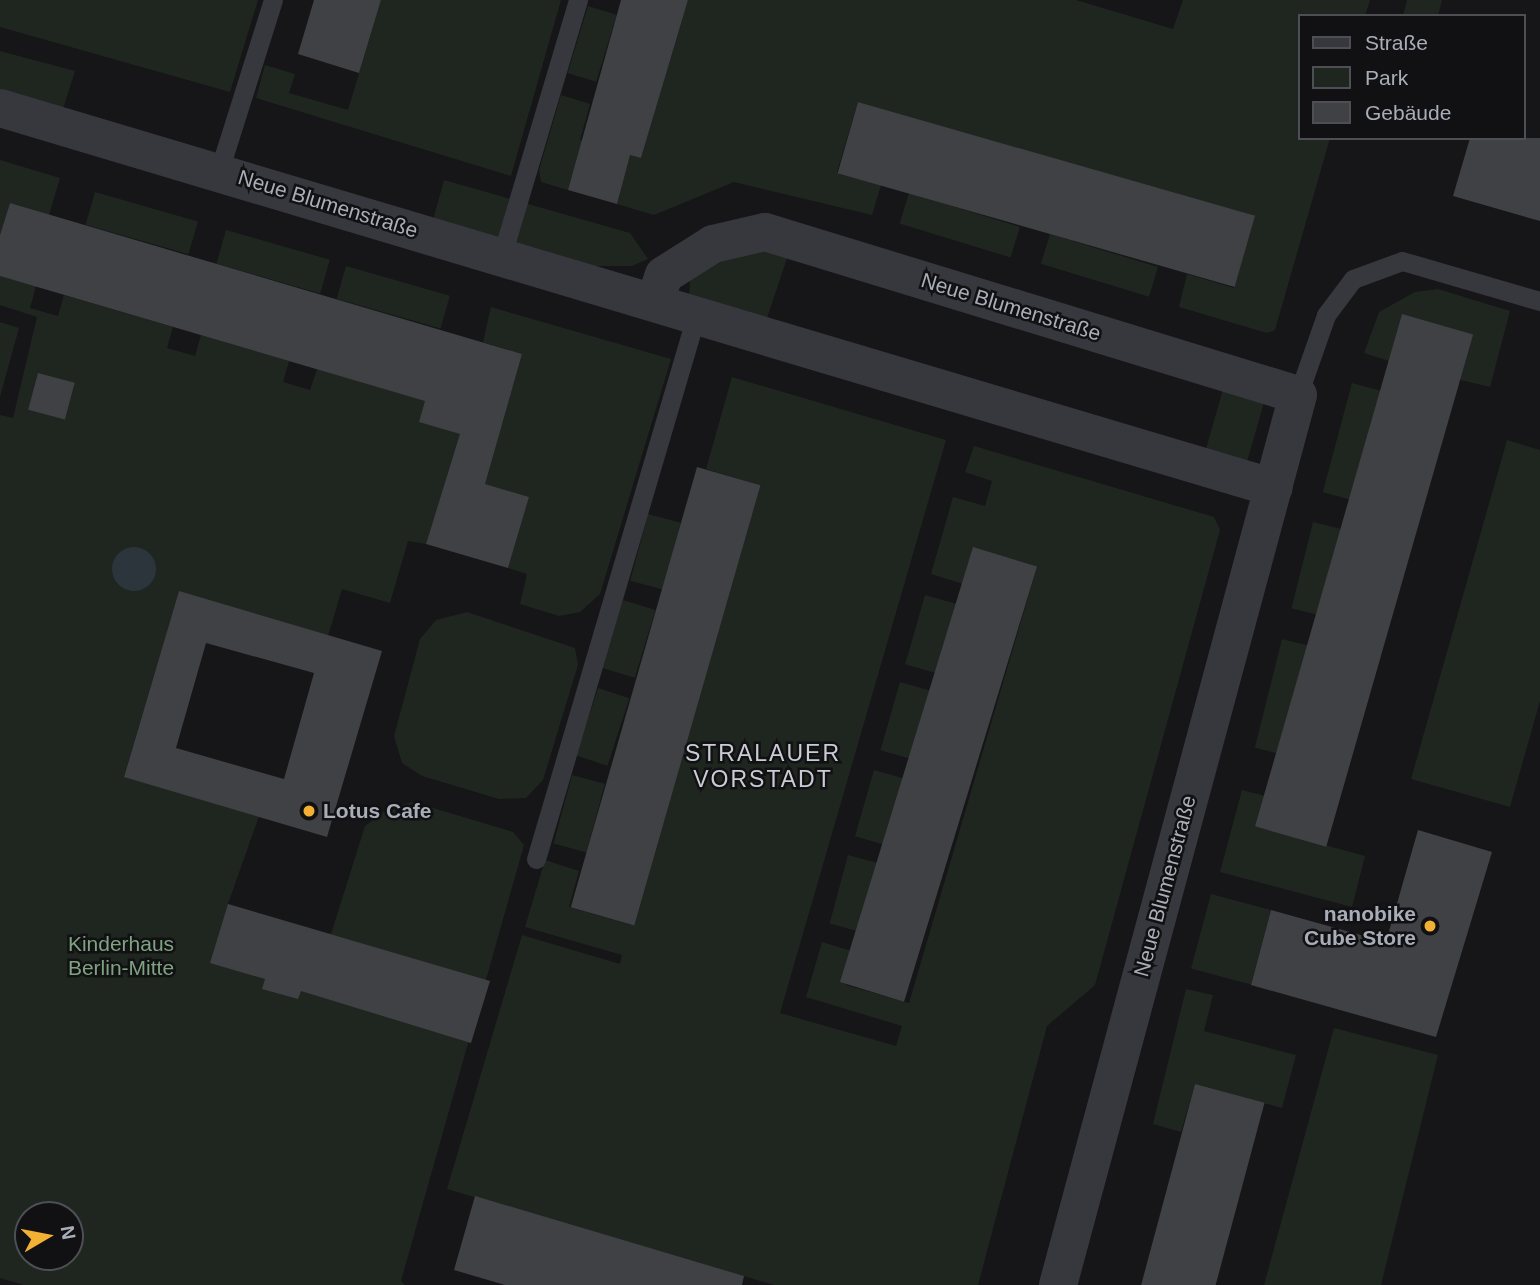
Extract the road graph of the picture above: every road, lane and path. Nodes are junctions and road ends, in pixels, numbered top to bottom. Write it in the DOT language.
graph roads {
  1 [pos="273,0"];
  2 [pos="578,0"];
  3 [pos="0,108"];
  4 [pos="219,171"];
  5 [pos="502,256"];
  6 [pos="1540,301"];
  7 [pos="654,302"];
  8 [pos="696,316"];
  9 [pos="1298,395"];
  10 [pos="1274,488"];
  11 [pos="536,859"];
  12 [pos="1058,1285"];
  1 -- 4 [label="lane"];
  2 -- 5 [label="lane"];
  3 -- 4 [label="street, Neue Blumenstraße"];
  4 -- 5 [label="street, Neue Blumenstraße"];
  5 -- 7 [label="street, Neue Blumenstraße"];
  6 -- 9 [label="lane"];
  7 -- 8 [label="street, Neue Blumenstraße"];
  7 -- 9 [label="street, Neue Blumenstraße"];
  8 -- 10 [label="street, Neue Blumenstraße"];
  8 -- 11 [label="lane"];
  9 -- 10 [label="street, Neue Blumenstraße"];
  10 -- 12 [label="street, Neue Blumenstraße"];
}
